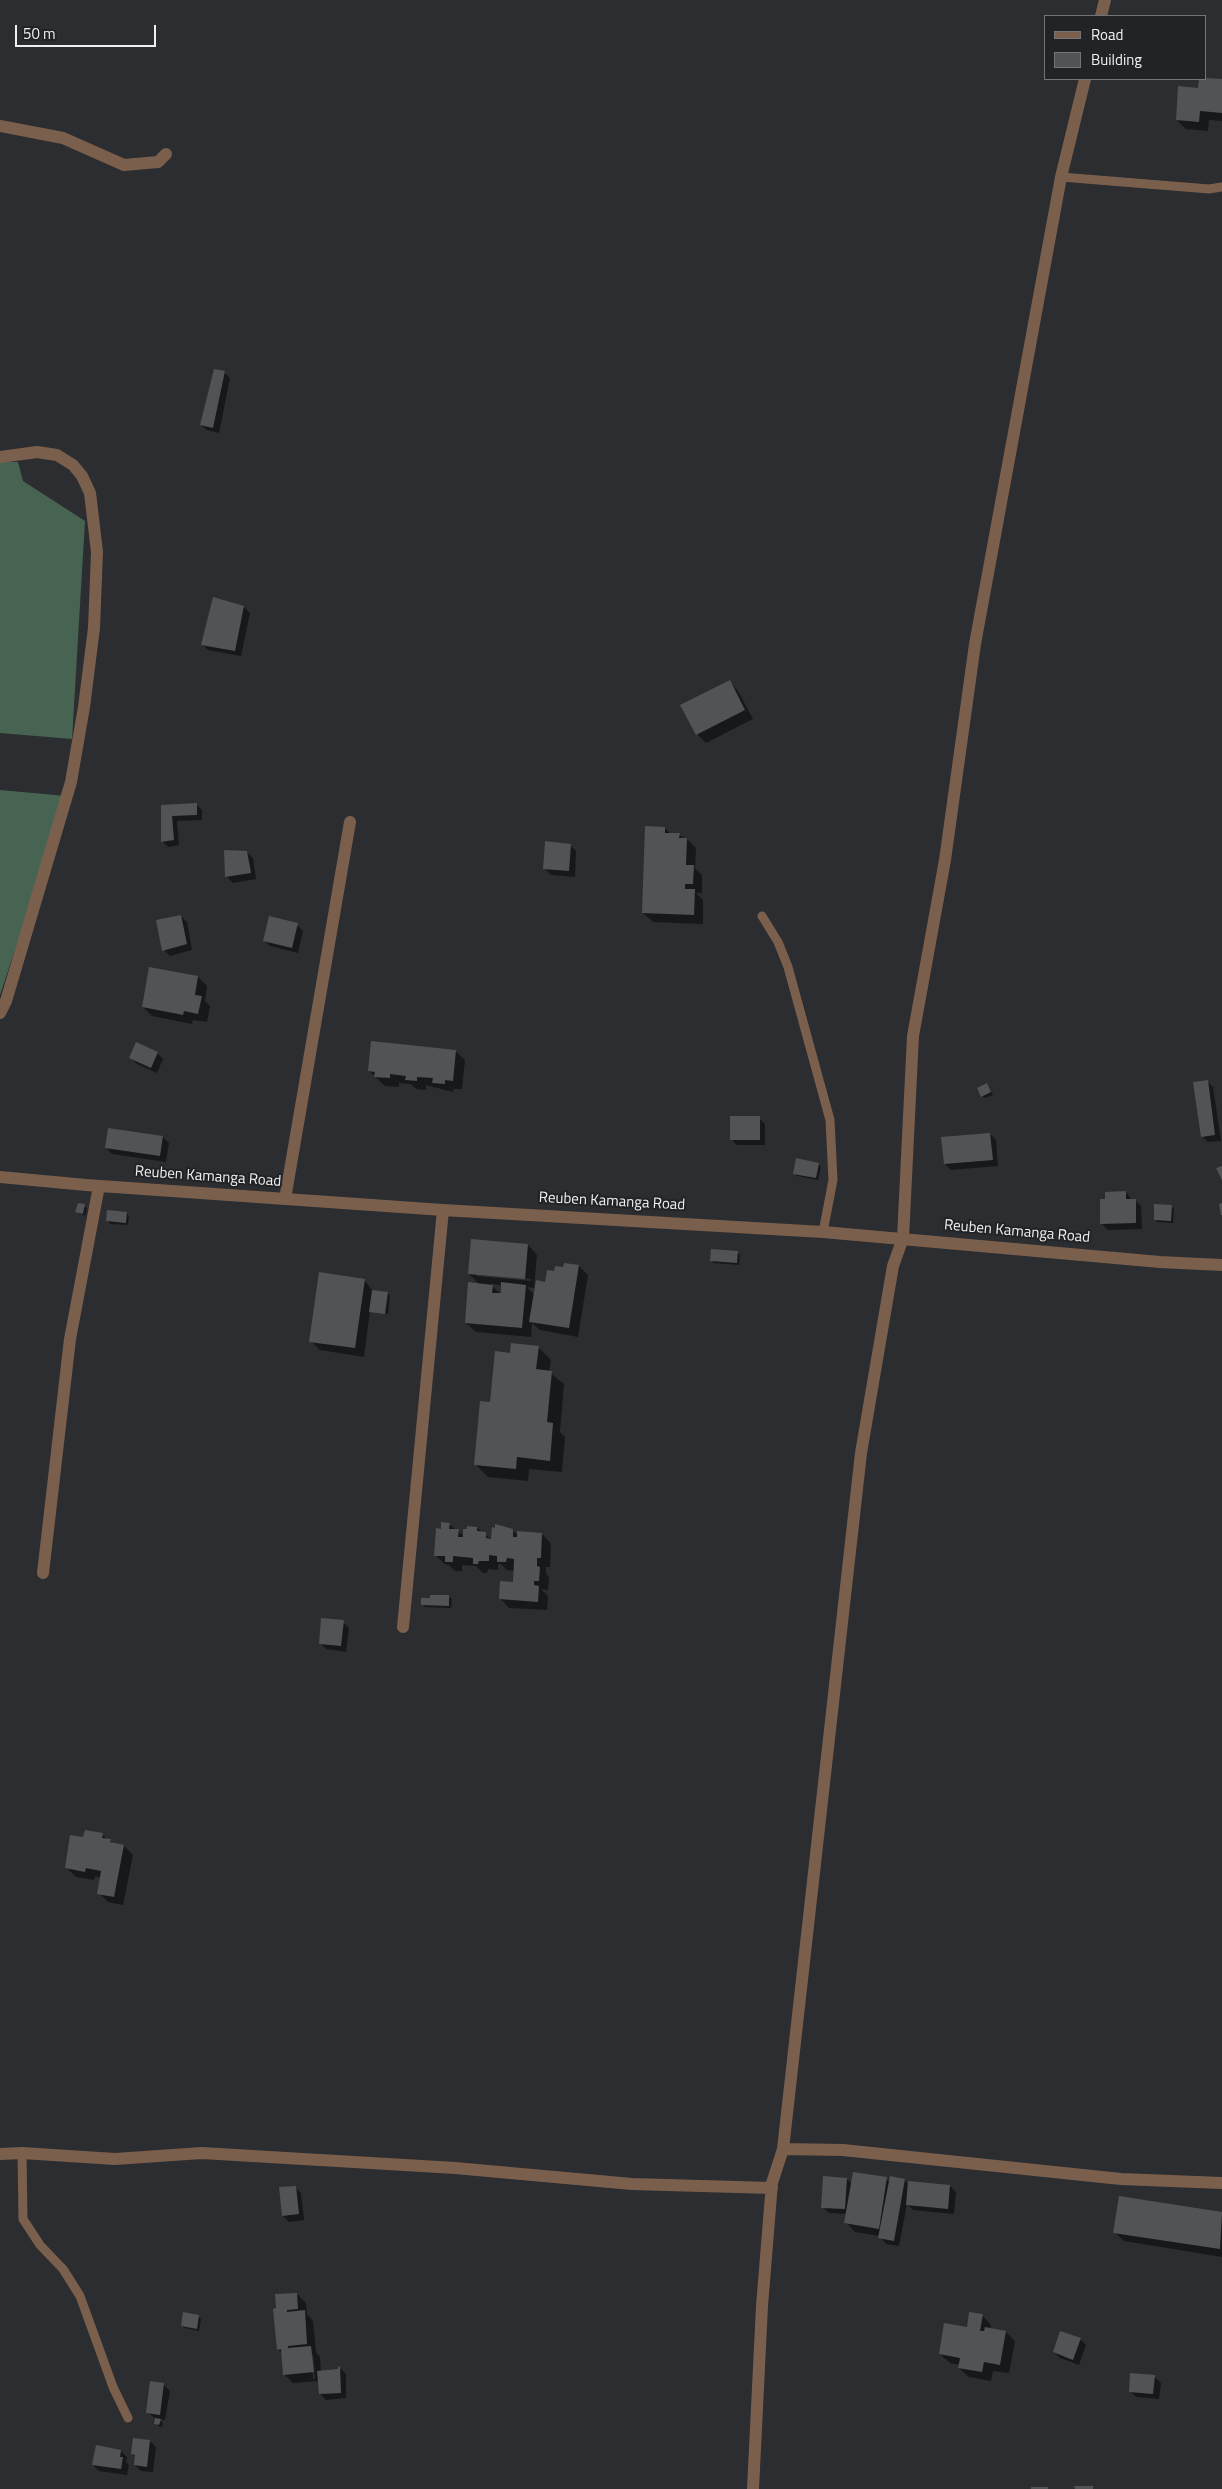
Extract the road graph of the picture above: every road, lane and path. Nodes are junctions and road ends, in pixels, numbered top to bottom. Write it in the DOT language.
graph roads {
  1 [pos="1105,0"];
  2 [pos="1101,15"];
  3 [pos="1085,80"];
  4 [pos="0,126"];
  5 [pos="166,154"];
  6 [pos="1061,177"];
  7 [pos="1222,187"];
  8 [pos="0,457"];
  9 [pos="350,822"];
  10 [pos="762,916"];
  11 [pos="0,1012"];
  12 [pos="0,1177"];
  13 [pos="99,1186"];
  14 [pos="285,1199"];
  15 [pos="443,1210"];
  16 [pos="823,1232"];
  17 [pos="903,1238"];
  18 [pos="1222,1265"];
  19 [pos="43,1573"];
  20 [pos="403,1627"];
  21 [pos="783,2149"];
  22 [pos="22,2153"];
  23 [pos="0,2154"];
  24 [pos="1222,2183"];
  25 [pos="772,2188"];
  26 [pos="128,2418"];
  27 [pos="753,2489"];
  1 -- 2 [label="street"];
  3 -- 6 [label="street"];
  4 -- 5 [label="street"];
  6 -- 7 [label="lane"];
  6 -- 17 [label="street"];
  8 -- 11 [label="street"];
  9 -- 14 [label="street"];
  10 -- 16 [label="lane"];
  12 -- 13 [label="street, Reuben Kamanga Road"];
  13 -- 14 [label="street, Reuben Kamanga Road"];
  13 -- 19 [label="street"];
  14 -- 15 [label="street, Reuben Kamanga Road"];
  15 -- 16 [label="street, Reuben Kamanga Road"];
  15 -- 20 [label="street"];
  16 -- 17 [label="street, Reuben Kamanga Road"];
  17 -- 18 [label="street, Reuben Kamanga Road"];
  17 -- 21 [label="street"];
  21 -- 24 [label="street"];
  21 -- 25 [label="street"];
  22 -- 23 [label="street"];
  22 -- 25 [label="street"];
  22 -- 26 [label="lane"];
  25 -- 27 [label="street"];
}
